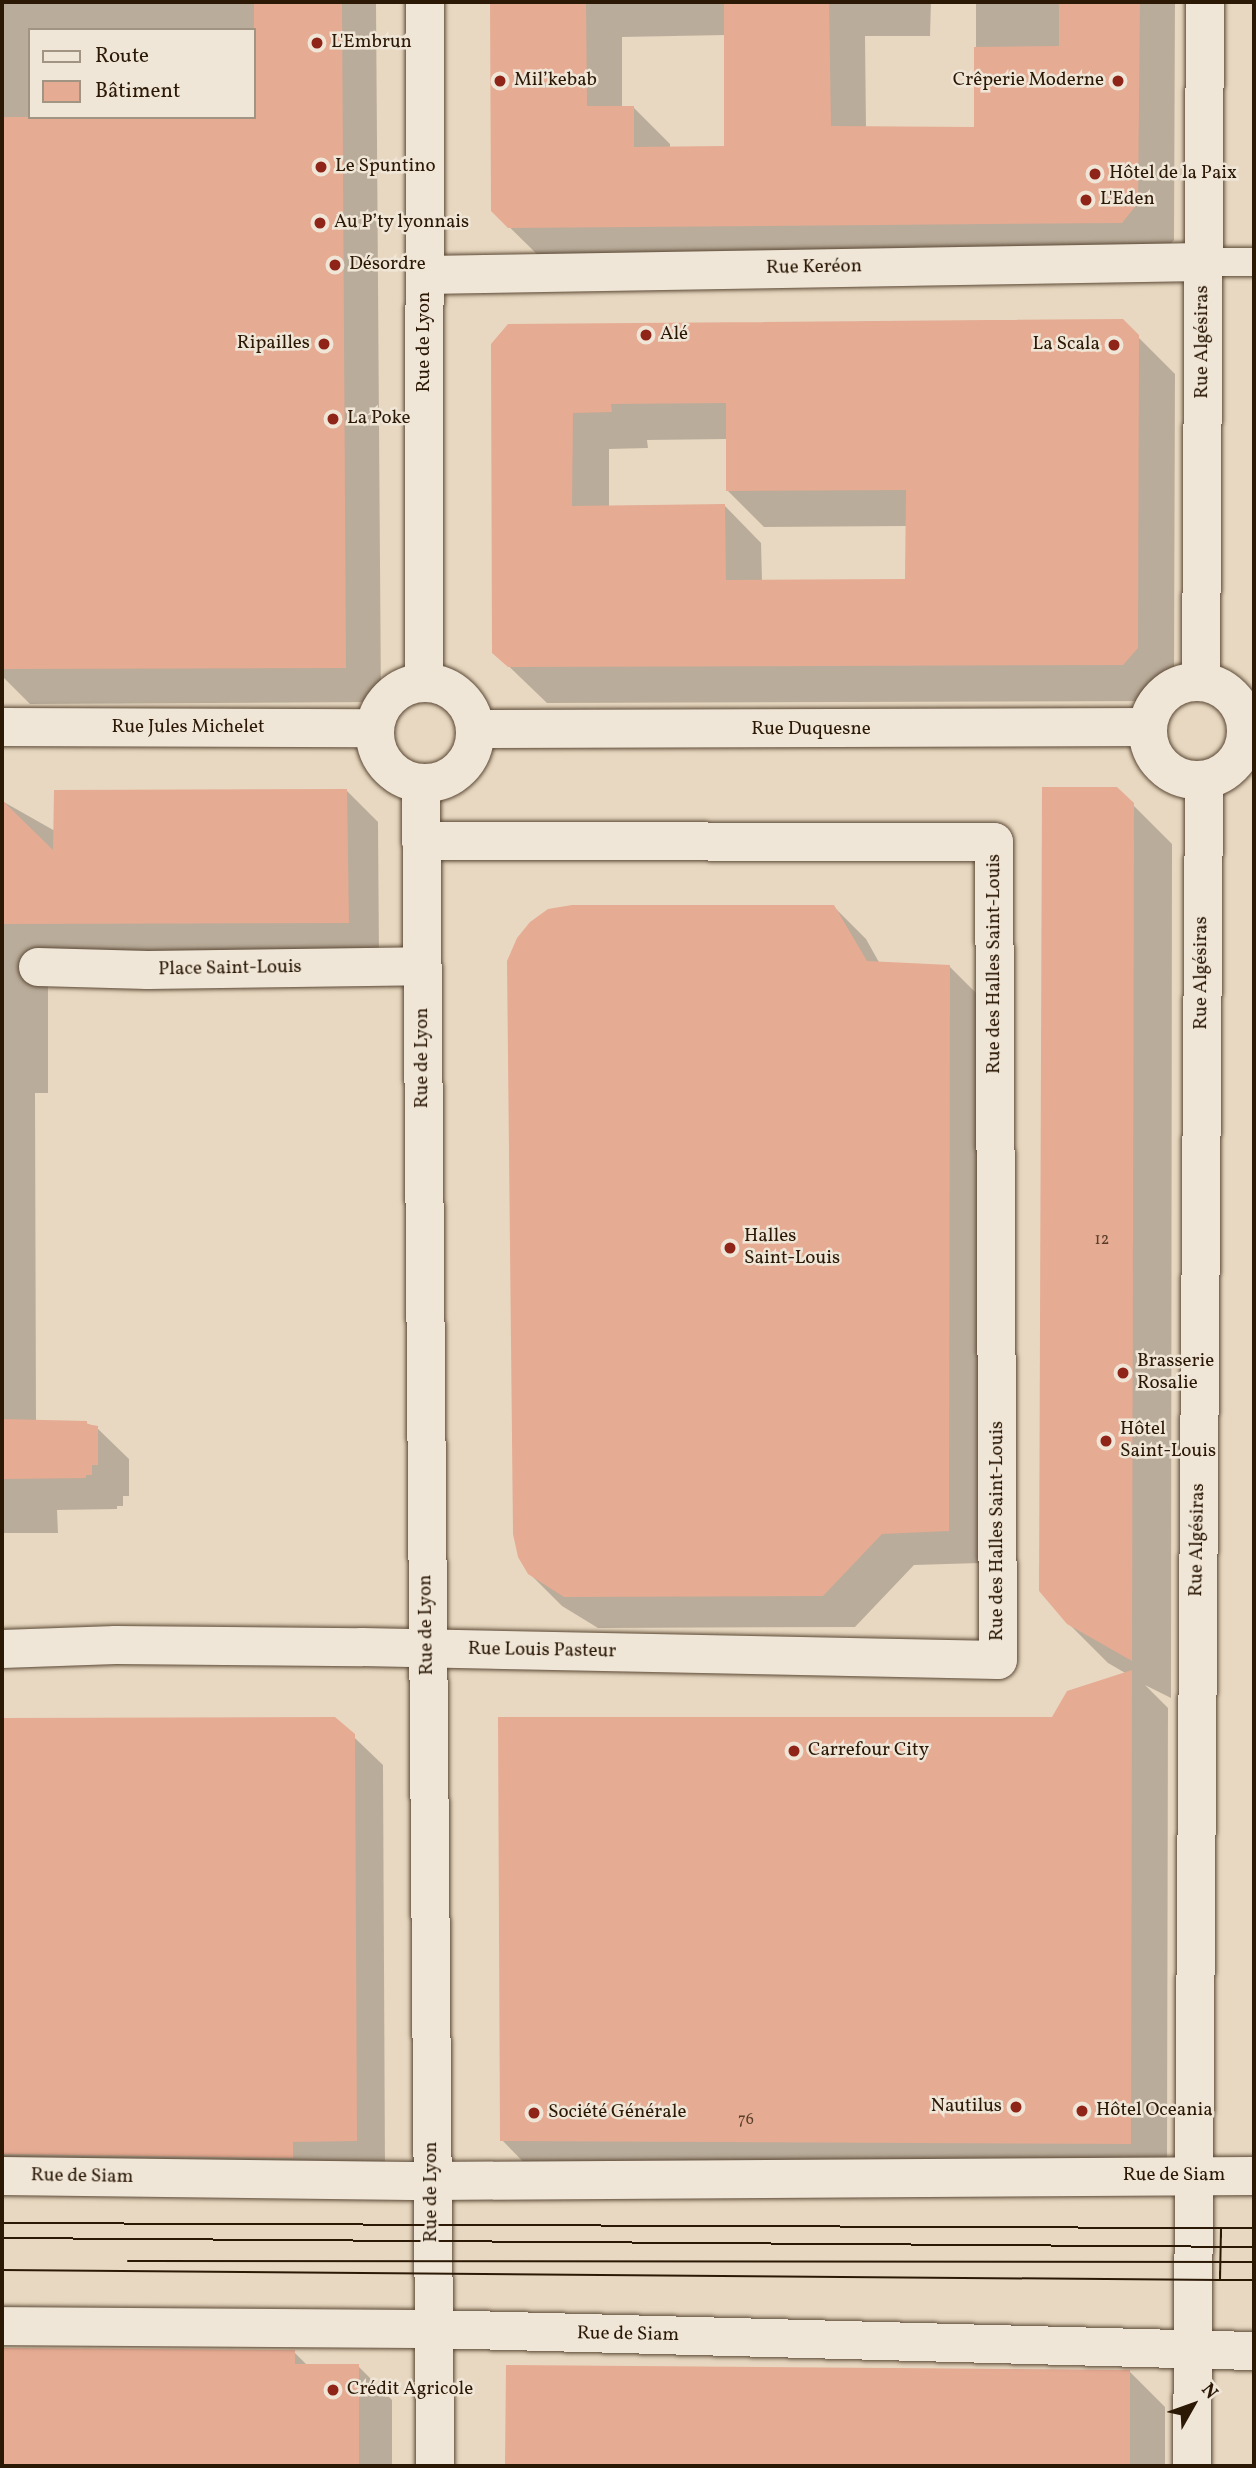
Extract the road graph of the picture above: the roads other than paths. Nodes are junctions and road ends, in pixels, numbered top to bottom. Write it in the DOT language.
graph roads {
  1 [pos="425,2"];
  2 [pos="1205,2"];
  3 [pos="1203,262"];
  4 [pos="1254,262"];
  5 [pos="425,275"];
  6 [pos="1201,681"];
  7 [pos="424,683"];
  8 [pos="2,727"];
  9 [pos="1147,727"];
  10 [pos="375,728"];
  11 [pos="475,729"];
  12 [pos="1250,730"];
  13 [pos="1204,780"];
  14 [pos="421,783"];
  15 [pos="421,841"];
  16 [pos="422,966"];
  17 [pos="38,967"];
  18 [pos="427,1648"];
  19 [pos="2,1649"];
  20 [pos="998,1660"];
  21 [pos="2,2176"];
  22 [pos="1194,2176"];
  23 [pos="1254,2176"];
  24 [pos="432,2181"];
  25 [pos="2,2326"];
  26 [pos="434,2329"];
  27 [pos="1191,2349"];
  28 [pos="1254,2351"];
  29 [pos="435,2466"];
  30 [pos="1192,2466"];
  1 -- 5 [label="street, Rue de Lyon"];
  2 -- 3 [label="street, Rue Algésiras"];
  3 -- 4 [label="lane"];
  3 -- 5 [label="street, Rue Keréon"];
  3 -- 6 [label="street, Rue Algésiras"];
  5 -- 7 [label="street, Rue de Lyon"];
  6 -- 9 [label="street"];
  6 -- 12 [label="street"];
  7 -- 10 [label="street"];
  7 -- 11 [label="street"];
  8 -- 10 [label="street, Rue Jules Michelet"];
  9 -- 11 [label="street, Rue Duquesne"];
  9 -- 13 [label="street"];
  10 -- 14 [label="street"];
  11 -- 14 [label="street"];
  12 -- 13 [label="street"];
  13 -- 22 [label="street, Rue Algésiras"];
  14 -- 15 [label="street, Rue de Lyon"];
  15 -- 16 [label="street, Rue de Lyon"];
  15 -- 20 [label="street, Rue des Halles Saint-Louis"];
  16 -- 17 [label="street, Place Saint-Louis"];
  16 -- 18 [label="street, Rue de Lyon"];
  18 -- 19 [label="street, Rue Louis Pasteur"];
  18 -- 20 [label="street, Rue Louis Pasteur"];
  18 -- 24 [label="street, Rue de Lyon"];
  21 -- 24 [label="street, Rue de Siam"];
  22 -- 23 [label="street, Rue de Siam"];
  22 -- 24 [label="street, Rue de Siam"];
  22 -- 27 [label="street, Rue Algésiras"];
  24 -- 26 [label="street, Rue de Lyon"];
  25 -- 26 [label="street, Rue de Siam"];
  26 -- 27 [label="street, Rue de Siam"];
  26 -- 29 [label="street, Rue de Lyon"];
  27 -- 28 [label="street, Rue de Siam"];
  27 -- 30 [label="street, Rue Algésiras"];
}
